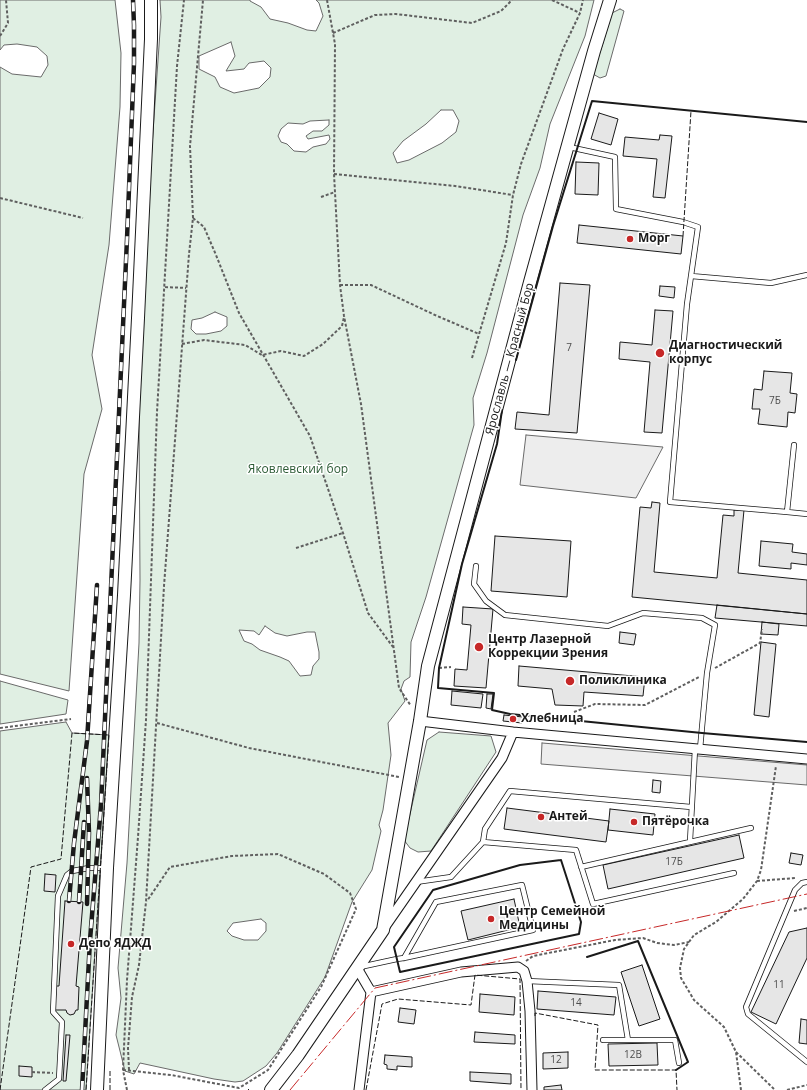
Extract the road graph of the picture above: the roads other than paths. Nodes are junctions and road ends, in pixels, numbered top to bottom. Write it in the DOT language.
graph roads {
  1 [pos="151,0"];
  2 [pos="610,0"];
  3 [pos="568,147"];
  4 [pos="807,275"];
  5 [pos="691,276"];
  6 [pos="794,445"];
  7 [pos="787,512"];
  8 [pos="807,514"];
  9 [pos="476,566"];
  10 [pos="420,721"];
  11 [pos="513,732"];
  12 [pos="697,749"];
  13 [pos="807,758"];
  14 [pos="691,807"];
  15 [pos="751,828"];
  16 [pos="690,841"];
  17 [pos="483,842"];
  18 [pos="581,867"];
  19 [pos="107,868"];
  20 [pos="734,872"];
  21 [pos="416,882"];
  22 [pos="807,882"];
  23 [pos="383,930"];
  24 [pos="404,958"];
  25 [pos="357,968"];
  26 [pos="527,981"];
  27 [pos="372,992"];
  28 [pos="603,1040"];
  29 [pos="628,1040"];
  30 [pos="807,1062"];
  31 [pos="679,1063"];
  32 [pos="45,1090"];
  33 [pos="97,1090"];
  34 [pos="271,1090"];
  35 [pos="359,1090"];
  36 [pos="532,1090"];
  1 -- 19 [label="street"];
  2 -- 3 [label="street, Ярославль — Красный Бор"];
  3 -- 5 [label="lane"];
  3 -- 10 [label="street, Ярославль — Красный Бор"];
  4 -- 5 [label="lane"];
  5 -- 7 [label="lane"];
  6 -- 7 [label="lane"];
  7 -- 8 [label="lane"];
  9 -- 12 [label="lane"];
  10 -- 11 [label="street"];
  10 -- 23 [label="street, Ярославль — Красный Бор"];
  11 -- 12 [label="street"];
  11 -- 21 [label="street"];
  12 -- 13 [label="street"];
  12 -- 14 [label="lane"];
  14 -- 16 [label="lane"];
  14 -- 17 [label="lane"];
  15 -- 16 [label="lane"];
  16 -- 18 [label="lane"];
  17 -- 18 [label="lane"];
  17 -- 21 [label="lane"];
  18 -- 20 [label="lane"];
  19 -- 32 [label="lane"];
  19 -- 33 [label="street"];
  21 -- 23 [label="street"];
  22 -- 30 [label="lane"];
  23 -- 25 [label="street"];
  24 -- 24 [label="lane"];
  24 -- 25 [label="lane"];
  25 -- 27 [label="street"];
  25 -- 34 [label="street"];
  26 -- 27 [label="street"];
  26 -- 29 [label="lane"];
  26 -- 36 [label="street"];
  27 -- 35 [label="street"];
  28 -- 29 [label="lane"];
  29 -- 31 [label="lane"];
}
